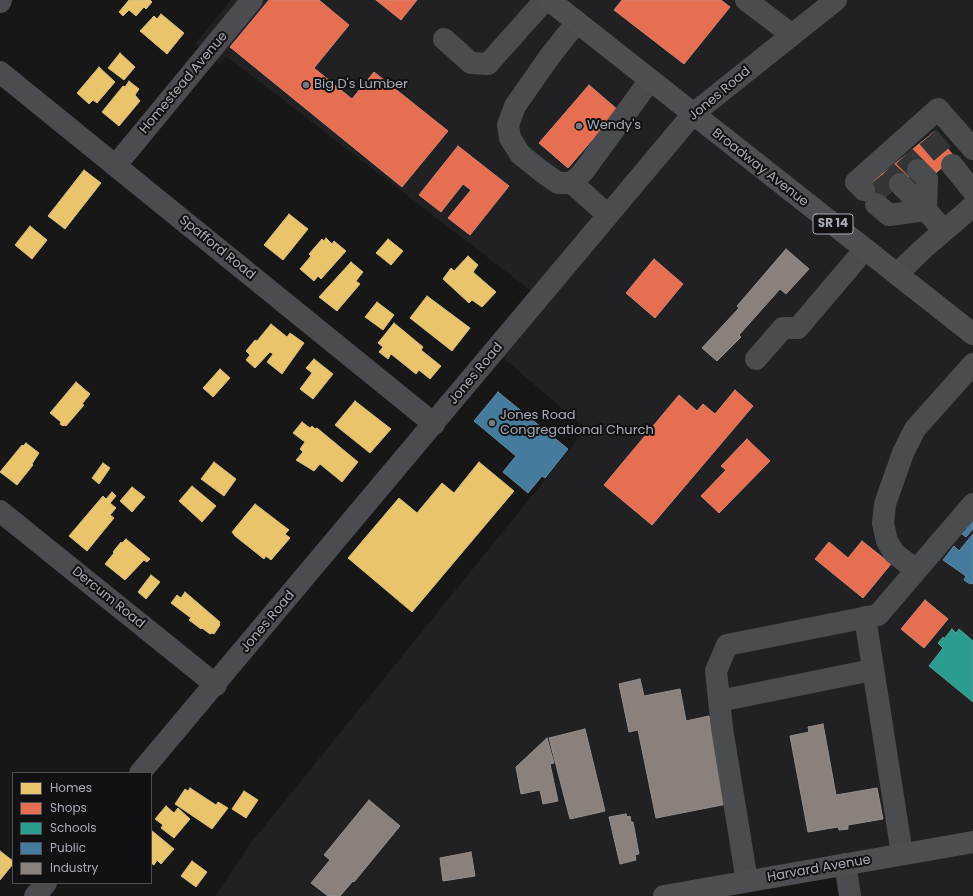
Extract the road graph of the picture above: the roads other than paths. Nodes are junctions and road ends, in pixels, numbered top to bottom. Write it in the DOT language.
graph roads {
  1 [pos="252,0"];
  2 [pos="545,0"];
  3 [pos="549,0"];
  4 [pos="746,0"];
  5 [pos="836,0"];
  6 [pos="577,22"];
  7 [pos="792,35"];
  8 [pos="444,39"];
  9 [pos="0,72"];
  10 [pos="650,80"];
  11 [pos="693,114"];
  12 [pos="973,149"];
  13 [pos="116,165"];
  14 [pos="952,165"];
  15 [pos="888,174"];
  16 [pos="572,183"];
  17 [pos="971,207"];
  18 [pos="926,210"];
  19 [pos="608,215"];
  20 [pos="944,230"];
  21 [pos="865,250"];
  22 [pos="897,274"];
  23 [pos="970,326"];
  24 [pos="756,359"];
  25 [pos="973,364"];
  26 [pos="434,424"];
  27 [pos="973,504"];
  28 [pos="0,512"];
  29 [pos="916,570"];
  30 [pos="864,617"];
  31 [pos="872,670"];
  32 [pos="216,685"];
  33 [pos="719,701"];
  34 [pos="141,772"];
  35 [pos="973,842"];
  36 [pos="902,854"];
  37 [pos="845,864"];
  38 [pos="747,881"];
  39 [pos="45,884"];
  40 [pos="35,896"];
  41 [pos="664,896"];
  42 [pos="850,896"];
  1 -- 13 [label="street, Homestead Avenue"];
  2 -- 8 [label="street"];
  3 -- 6 [label="main road, Broadway Avenue / SR 14"];
  4 -- 7 [label="street"];
  5 -- 7 [label="street, Jones Road"];
  6 -- 10 [label="main road, Broadway Avenue / SR 14"];
  6 -- 16 [label="street"];
  7 -- 11 [label="street, Jones Road"];
  9 -- 13 [label="street, Spafford Road"];
  10 -- 11 [label="main road, Broadway Avenue / SR 14"];
  10 -- 16 [label="street"];
  11 -- 19 [label="street, Jones Road"];
  11 -- 21 [label="main road, Broadway Avenue / SR 14"];
  12 -- 15 [label="street"];
  13 -- 26 [label="street, Spafford Road"];
  14 -- 17 [label="street"];
  15 -- 18 [label="street"];
  15 -- 18 [label="street"];
  16 -- 19 [label="street"];
  17 -- 20 [label="street"];
  18 -- 20 [label="street"];
  19 -- 26 [label="street, Jones Road"];
  20 -- 22 [label="street"];
  21 -- 22 [label="main road, Broadway Avenue / SR 14"];
  21 -- 24 [label="street"];
  22 -- 23 [label="main road, Broadway Avenue / SR 14"];
  25 -- 29 [label="street"];
  26 -- 32 [label="street, Jones Road"];
  27 -- 29 [label="street"];
  28 -- 32 [label="street, Dercum Road"];
  29 -- 30 [label="street"];
  30 -- 31 [label="street"];
  30 -- 33 [label="street"];
  31 -- 33 [label="street"];
  31 -- 36 [label="street"];
  32 -- 34 [label="street, Jones Road"];
  33 -- 38 [label="street"];
  35 -- 36 [label="main road, Harvard Avenue"];
  36 -- 37 [label="main road, Harvard Avenue"];
  37 -- 38 [label="main road, Harvard Avenue"];
  37 -- 42 [label="street"];
  38 -- 41 [label="main road, Harvard Avenue"];
  39 -- 40 [label="street"];
}
